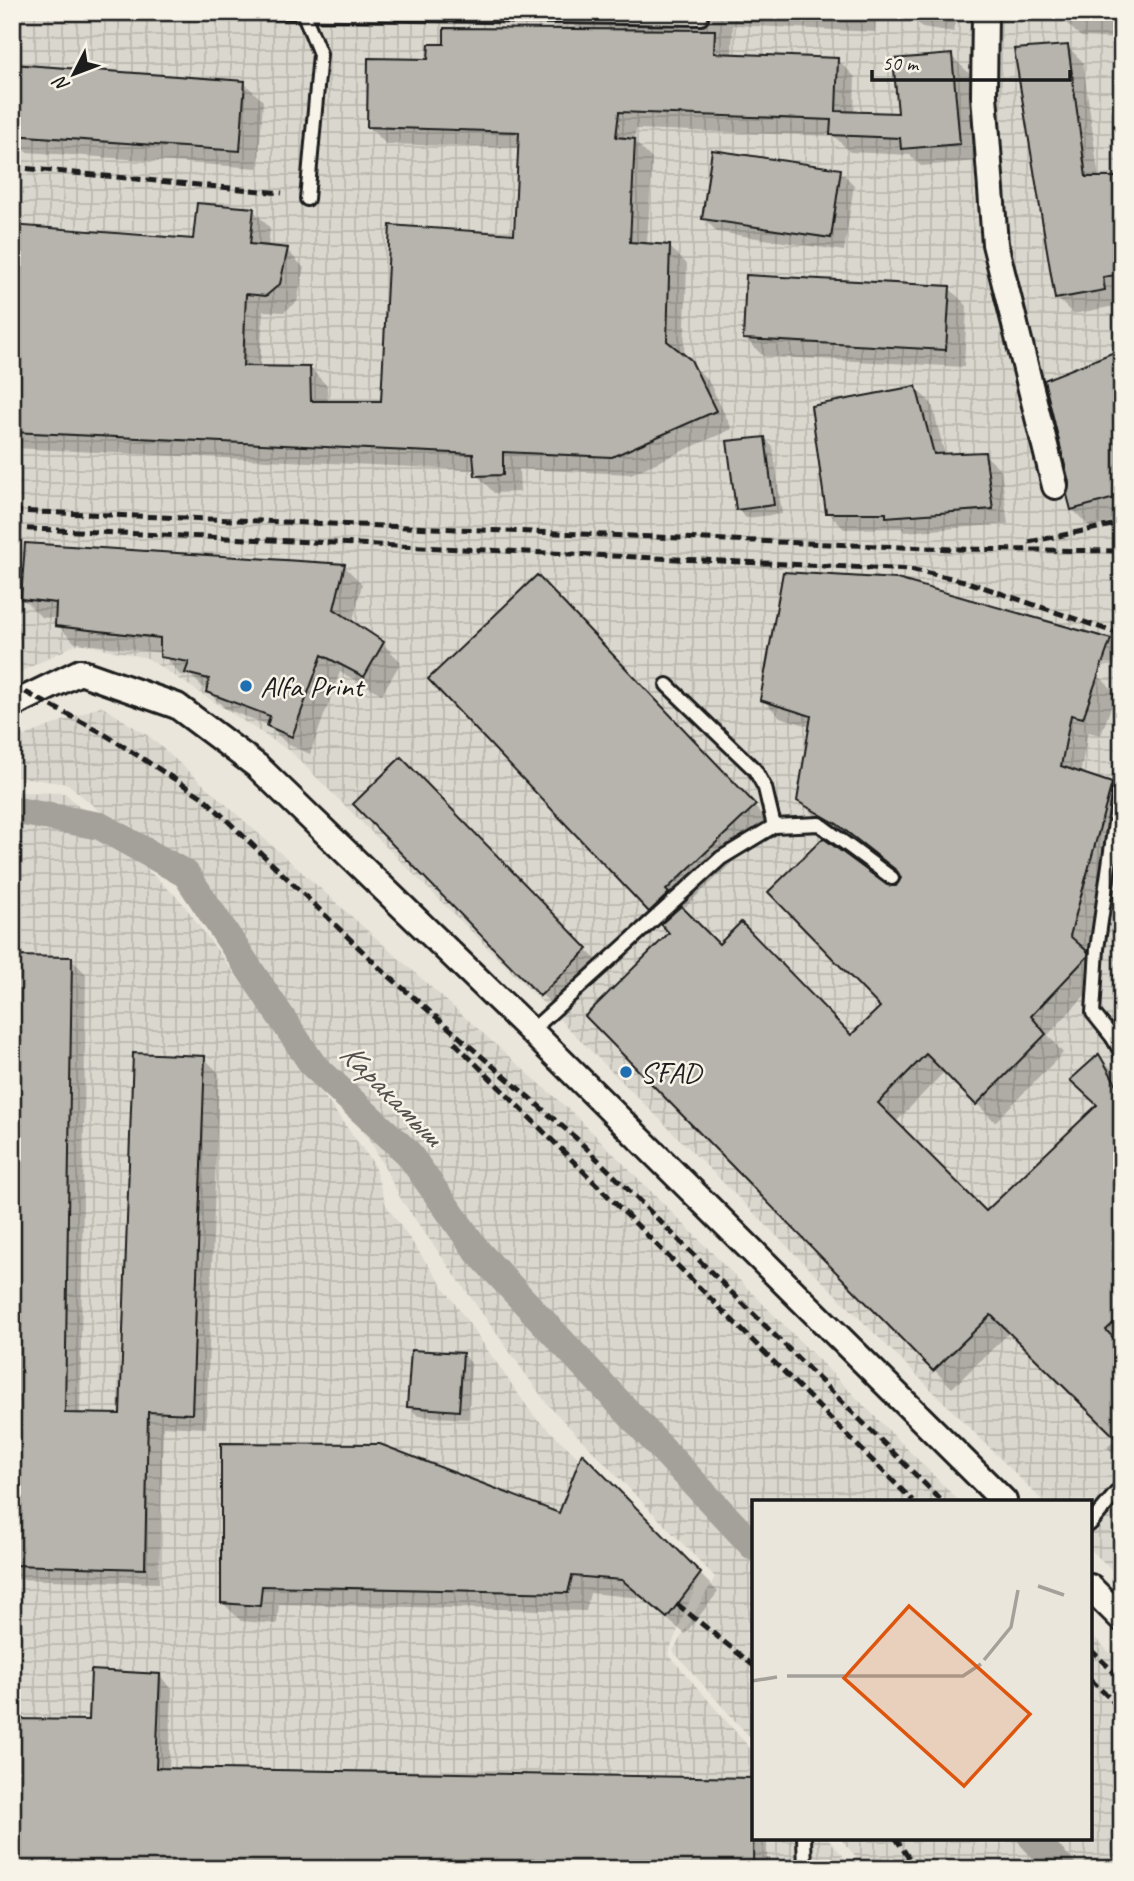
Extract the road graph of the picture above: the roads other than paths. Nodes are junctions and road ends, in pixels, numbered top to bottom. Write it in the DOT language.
graph roads {
  1 [pos="275,12"];
  2 [pos="985,12"];
  3 [pos="303,13"];
  4 [pos="701,18"];
  5 [pos="307,200"];
  6 [pos="1055,486"];
  7 [pos="667,685"];
  8 [pos="12,705"];
  9 [pos="1122,774"];
  10 [pos="774,826"];
  11 [pos="892,878"];
  12 [pos="1122,1021"];
  13 [pos="531,1031"];
  14 [pos="1112,1038"];
  15 [pos="1122,1054"];
  16 [pos="1122,1486"];
  17 [pos="1003,1500"];
  18 [pos="1092,1522"];
  19 [pos="1092,1589"];
  20 [pos="1122,1619"];
  21 [pos="804,1839"];
  22 [pos="805,1869"];
  1 -- 3 [label="lane"];
  2 -- 6 [label="street"];
  3 -- 4 [label="lane"];
  3 -- 5 [label="lane"];
  7 -- 10 [label="lane"];
  8 -- 13 [label="street"];
  9 -- 14 [label="lane"];
  10 -- 11 [label="lane"];
  10 -- 13 [label="lane"];
  12 -- 14 [label="lane"];
  13 -- 17 [label="street"];
  14 -- 15 [label="lane"];
  16 -- 18 [label="lane"];
  19 -- 20 [label="street"];
  21 -- 22 [label="lane"];
}
